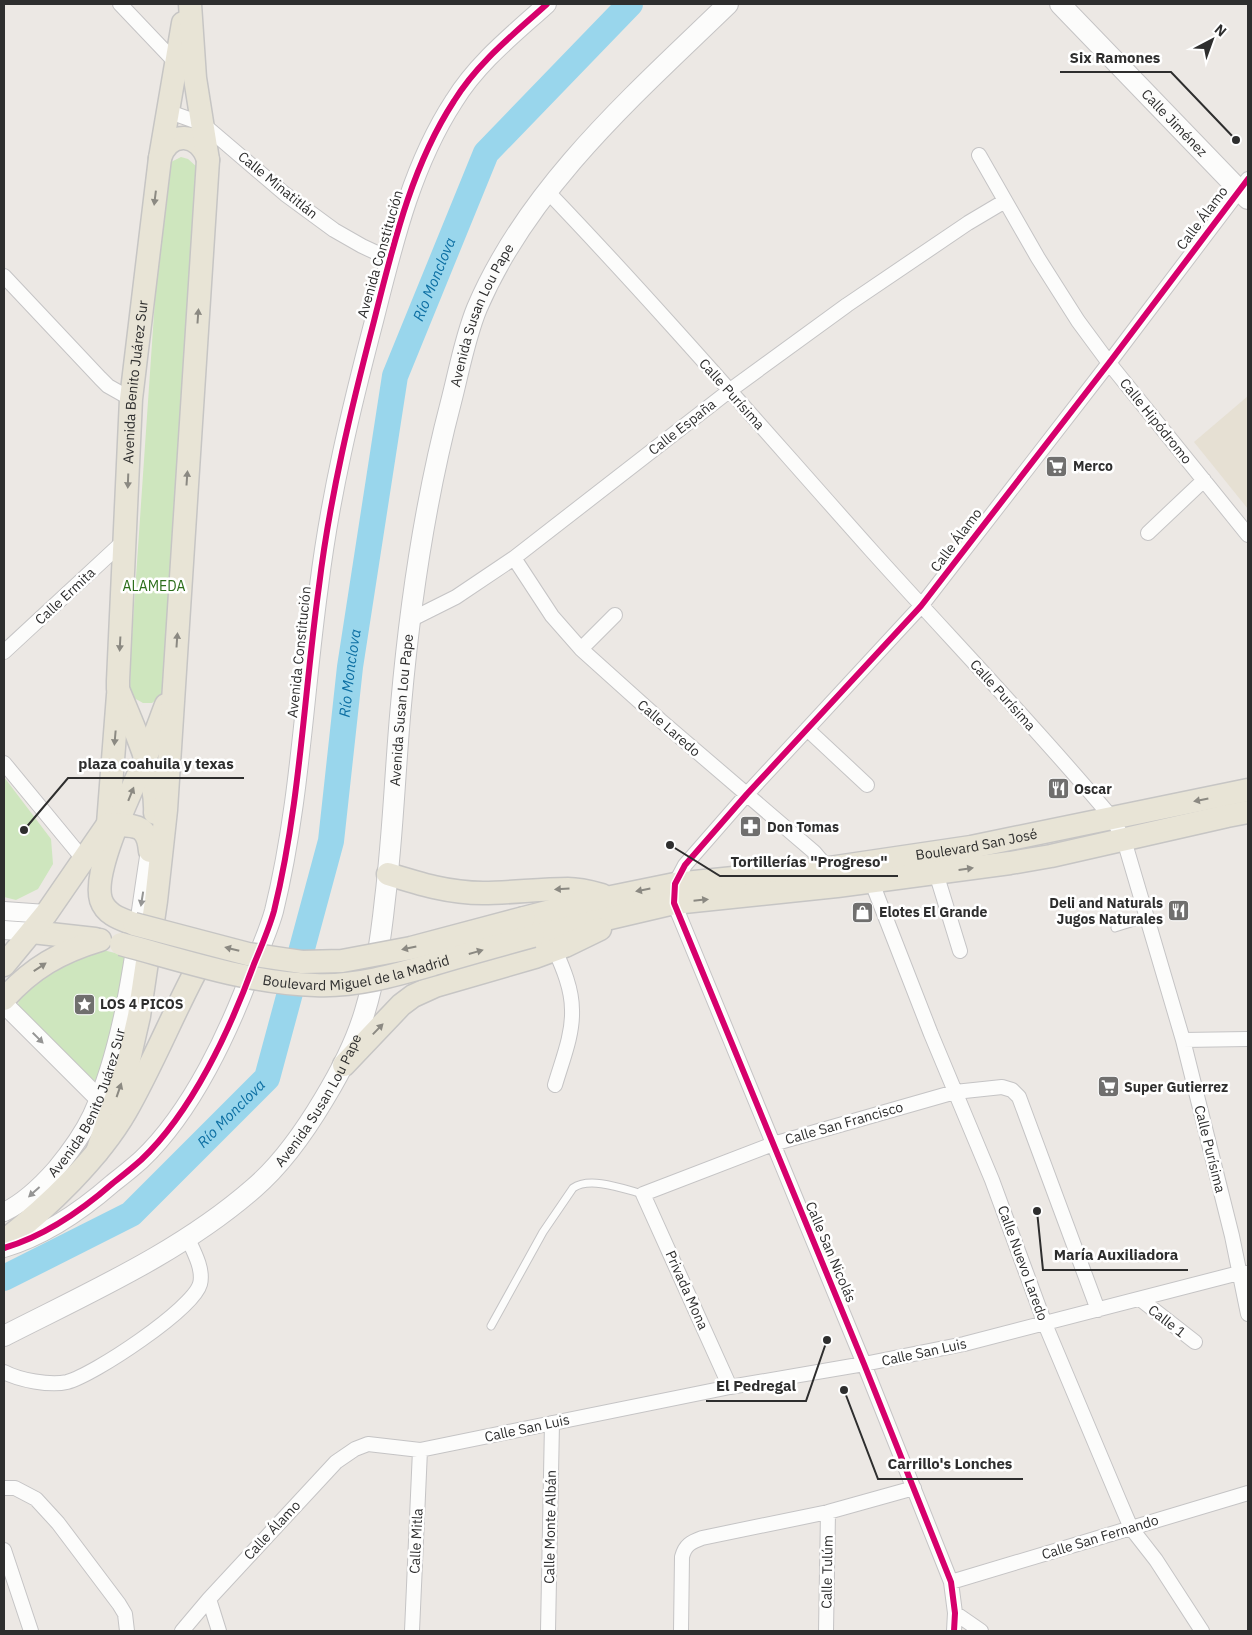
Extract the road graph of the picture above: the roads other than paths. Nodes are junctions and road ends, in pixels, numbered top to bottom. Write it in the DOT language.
graph roads {
  1 [pos="120,4"];
  2 [pos="189,4"];
  3 [pos="547,4"];
  4 [pos="728,4"];
  5 [pos="1060,4"];
  6 [pos="175,63"];
  7 [pos="195,78"];
  8 [pos="167,111"];
  9 [pos="203,124"];
  10 [pos="979,155"];
  11 [pos="160,158"];
  12 [pos="208,160"];
  13 [pos="1245,189"];
  14 [pos="548,192"];
  15 [pos="1005,201"];
  16 [pos="390,259"];
  17 [pos="4,276"];
  18 [pos="1109,363"];
  19 [pos="729,391"];
  20 [pos="132,399"];
  21 [pos="1204,480"];
  22 [pos="1148,533"];
  23 [pos="1248,535"];
  24 [pos="126,539"];
  25 [pos="514,558"];
  26 [pos="921,606"];
  27 [pos="615,615"];
  28 [pos="410,620"];
  29 [pos="581,649"];
  30 [pos="4,652"];
  31 [pos="121,696"];
  32 [pos="170,696"];
  33 [pos="807,729"];
  34 [pos="145,759"];
  35 [pos="4,763"];
  36 [pos="867,785"];
  37 [pos="1248,790"];
  38 [pos="747,794"];
  39 [pos="1248,812"];
  40 [pos="1112,818"];
  41 [pos="113,824"];
  42 [pos="1079,825"];
  43 [pos="1124,840"];
  44 [pos="1006,841"];
  45 [pos="150,851"];
  46 [pos="1051,856"];
  47 [pos="84,860"];
  48 [pos="868,872"];
  49 [pos="936,873"];
  50 [pos="388,874"];
  51 [pos="833,877"];
  52 [pos="675,894"];
  53 [pos="616,906"];
  54 [pos="4,911"];
  55 [pos="46,914"];
  56 [pos="1147,918"];
  57 [pos="134,924"];
  58 [pos="529,927"];
  59 [pos="1115,928"];
  60 [pos="4,930"];
  61 [pos="32,932"];
  62 [pos="111,942"];
  63 [pos="555,950"];
  64 [pos="960,952"];
  65 [pos="4,965"];
  66 [pos="199,965"];
  67 [pos="4,999"];
  68 [pos="4,1004"];
  69 [pos="1248,1039"];
  70 [pos="1183,1040"];
  71 [pos="344,1065"];
  72 [pos="555,1085"];
  73 [pos="955,1092"];
  74 [pos="99,1099"];
  75 [pos="772,1144"];
  76 [pos="97,1152"];
  77 [pos="643,1194"];
  78 [pos="4,1212"];
  79 [pos="187,1237"];
  80 [pos="4,1240"];
  81 [pos="4,1248"];
  82 [pos="1244,1273"];
  83 [pos="1140,1299"];
  84 [pos="1098,1310"];
  85 [pos="1248,1314"];
  86 [pos="1045,1324"];
  87 [pos="491,1326"];
  88 [pos="4,1336"];
  89 [pos="1195,1342"];
  90 [pos="864,1364"];
  91 [pos="4,1372"];
  92 [pos="730,1387"];
  93 [pos="552,1423"];
  94 [pos="420,1450"];
  95 [pos="336,1462"];
  96 [pos="4,1488"];
  97 [pos="914,1488"];
  98 [pos="1248,1493"];
  99 [pos="828,1512"];
  100 [pos="1131,1528"];
  101 [pos="4,1550"];
  102 [pos="951,1582"];
  103 [pos="209,1599"];
  104 [pos="955,1613"];
  105 [pos="32,1631"];
  106 [pos="127,1631"];
  107 [pos="182,1631"];
  108 [pos="219,1631"];
  109 [pos="412,1631"];
  110 [pos="548,1631"];
  111 [pos="681,1631"];
  112 [pos="826,1631"];
  113 [pos="954,1631"];
  114 [pos="981,1631"];
  115 [pos="1202,1631"];
  1 -- 6 [label="street"];
  2 -- 6 [label="main road, Avenida Benito Juárez Sur"];
  2 -- 7 [label="main road, Avenida Benito Juárez Sur"];
  3 -- 16 [label="street, Avenida Constitución"];
  4 -- 14 [label="main road, Avenida Susan Lou Pape"];
  5 -- 13 [label="main road, Calle Jiménez"];
  6 -- 7 [label="street"];
  6 -- 8 [label="main road, Avenida Benito Juárez Sur"];
  7 -- 9 [label="main road, Avenida Benito Juárez Sur"];
  8 -- 9 [label="street, Calle Minatitlán"];
  8 -- 11 [label="main road, Avenida Benito Juárez Sur"];
  9 -- 12 [label="main road, Avenida Benito Juárez Sur"];
  9 -- 16 [label="street, Calle Minatitlán"];
  10 -- 15 [label="street, Calle Hipódromo"];
  11 -- 12 [label="main road"];
  11 -- 20 [label="main road, Avenida Benito Juárez Sur, one-way"];
  32 -- 12 [label="main road, Avenida Benito Juárez Sur, one-way"];
  13 -- 18 [label="street, Calle Álamo"];
  14 -- 19 [label="street, Calle Purísima"];
  14 -- 28 [label="main road, Avenida Susan Lou Pape"];
  15 -- 18 [label="street, Calle Hipódromo"];
  15 -- 19 [label="street, Calle España"];
  16 -- 81 [label="street, Avenida Constitución"];
  17 -- 20 [label="street"];
  18 -- 21 [label="street, Calle Hipódromo"];
  18 -- 26 [label="street, Calle Álamo"];
  19 -- 25 [label="street, Calle España"];
  19 -- 26 [label="street, Calle Purísima"];
  20 -- 24 [label="main road, Avenida Benito Juárez Sur, one-way"];
  21 -- 22 [label="street"];
  21 -- 23 [label="street, Calle Hipódromo"];
  24 -- 30 [label="street, Calle Ermita"];
  24 -- 31 [label="main road, Avenida Benito Juárez Sur, one-way"];
  25 -- 28 [label="street, Calle España"];
  25 -- 29 [label="street, Calle Laredo"];
  26 -- 33 [label="street, Calle Álamo"];
  26 -- 40 [label="street, Calle Purísima"];
  27 -- 29 [label="street"];
  28 -- 50 [label="main road, Avenida Susan Lou Pape"];
  29 -- 38 [label="street, Calle Laredo"];
  31 -- 32 [label="main road"];
  31 -- 34 [label="main road, Avenida Benito Juárez Sur"];
  31 -- 41 [label="main road, one-way"];
  32 -- 34 [label="main road, Avenida Benito Juárez Sur"];
  76 -- 32 [label="main road, one-way"];
  33 -- 36 [label="street"];
  33 -- 38 [label="street, Calle Álamo"];
  41 -- 34 [label="main road, Avenida Benito Juárez Sur, one-way"];
  34 -- 45 [label="main road"];
  35 -- 47 [label="street"];
  37 -- 40 [label="main road, Boulevard San José, one-way"];
  38 -- 51 [label="street, Calle Laredo"];
  38 -- 52 [label="street, Calle Álamo"];
  39 -- 43 [label="main road, Boulevard San José"];
  40 -- 42 [label="main road, Boulevard San José"];
  40 -- 43 [label="street, Calle Purísima"];
  41 -- 45 [label="main road"];
  41 -- 47 [label="main road"];
  41 -- 57 [label="main road, Avenida Benito Juárez Sur"];
  42 -- 44 [label="main road, Boulevard San José"];
  42 -- 46 [label="main road"];
  43 -- 46 [label="main road, Boulevard San José"];
  43 -- 56 [label="street, Calle Purísima"];
  44 -- 46 [label="main road"];
  44 -- 48 [label="main road, Boulevard San José"];
  45 -- 74 [label="street, Avenida Benito Juárez Sur, one-way"];
  49 -- 46 [label="main road, Boulevard San José, one-way"];
  47 -- 55 [label="main road"];
  48 -- 49 [label="main road, Boulevard San José"];
  48 -- 51 [label="main road, Boulevard San José"];
  48 -- 73 [label="street, Calle Nuevo Laredo"];
  49 -- 64 [label="street"];
  53 -- 50 [label="main road, one-way"];
  50 -- 71 [label="main road, Avenida Susan Lou Pape"];
  51 -- 52 [label="main road, Boulevard San José"];
  52 -- 53 [label="main road, Boulevard San José"];
  52 -- 75 [label="street, Calle San Nicolás"];
  53 -- 58 [label="main road, Boulevard San José"];
  53 -- 63 [label="main road"];
  54 -- 55 [label="street"];
  55 -- 61 [label="main road"];
  56 -- 59 [label="lane"];
  56 -- 70 [label="street, Calle Purísima"];
  58 -- 57 [label="main road, Boulevard Miguel de la Madrid, one-way, bridge"];
  66 -- 58 [label="main road, Boulevard Miguel de la Madrid, one-way, bridge"];
  60 -- 61 [label="street"];
  61 -- 62 [label="main road, Boulevard Miguel de la Madrid"];
  61 -- 65 [label="main road"];
  62 -- 66 [label="main road, Boulevard Miguel de la Madrid, bridge"];
  67 -- 62 [label="main road, one-way"];
  71 -- 63 [label="main road, one-way"];
  63 -- 72 [label="street"];
  66 -- 76 [label="main road"];
  68 -- 74 [label="street, one-way"];
  69 -- 70 [label="street"];
  70 -- 82 [label="street, Calle Purísima"];
  71 -- 79 [label="main road, Avenida Susan Lou Pape"];
  73 -- 75 [label="street, Calle San Francisco"];
  73 -- 84 [label="street, Calle San Francisco"];
  73 -- 86 [label="street, Calle Nuevo Laredo"];
  74 -- 78 [label="street, Avenida Benito Juárez Sur, one-way"];
  75 -- 77 [label="street, Calle San Francisco"];
  75 -- 90 [label="street, Calle San Nicolás"];
  76 -- 80 [label="main road"];
  77 -- 87 [label="lane"];
  77 -- 92 [label="street, Privada Mona"];
  79 -- 88 [label="main road, Avenida Susan Lou Pape"];
  79 -- 91 [label="street"];
  82 -- 83 [label="street, Calle San Luis"];
  82 -- 85 [label="street, Calle Purísima"];
  83 -- 84 [label="street, Calle San Luis"];
  83 -- 89 [label="street, Calle 1"];
  84 -- 86 [label="street, Calle San Luis"];
  86 -- 90 [label="street, Calle San Luis"];
  86 -- 100 [label="street, Calle Nuevo Laredo"];
  90 -- 92 [label="street, Calle San Luis"];
  90 -- 97 [label="street, Calle San Nicolás"];
  92 -- 93 [label="street, Calle San Luis"];
  93 -- 94 [label="street, Calle San Luis"];
  93 -- 110 [label="street, Calle Monte Albán"];
  94 -- 95 [label="street, Calle San Luis"];
  94 -- 109 [label="street, Calle Mitla"];
  95 -- 103 [label="street, Calle Álamo"];
  96 -- 106 [label="street"];
  97 -- 99 [label="street"];
  97 -- 102 [label="street, Calle San Nicolás"];
  98 -- 100 [label="street, Calle San Fernando"];
  99 -- 111 [label="street"];
  99 -- 112 [label="street, Calle Tulúm"];
  100 -- 102 [label="street, Calle San Fernando"];
  100 -- 115 [label="street, Calle Nuevo Laredo"];
  101 -- 105 [label="street"];
  102 -- 104 [label="street, Calle San Nicolás"];
  103 -- 107 [label="street, Calle Álamo"];
  103 -- 108 [label="street"];
  104 -- 113 [label="street, Calle San Nicolás"];
  104 -- 114 [label="street"];
}
